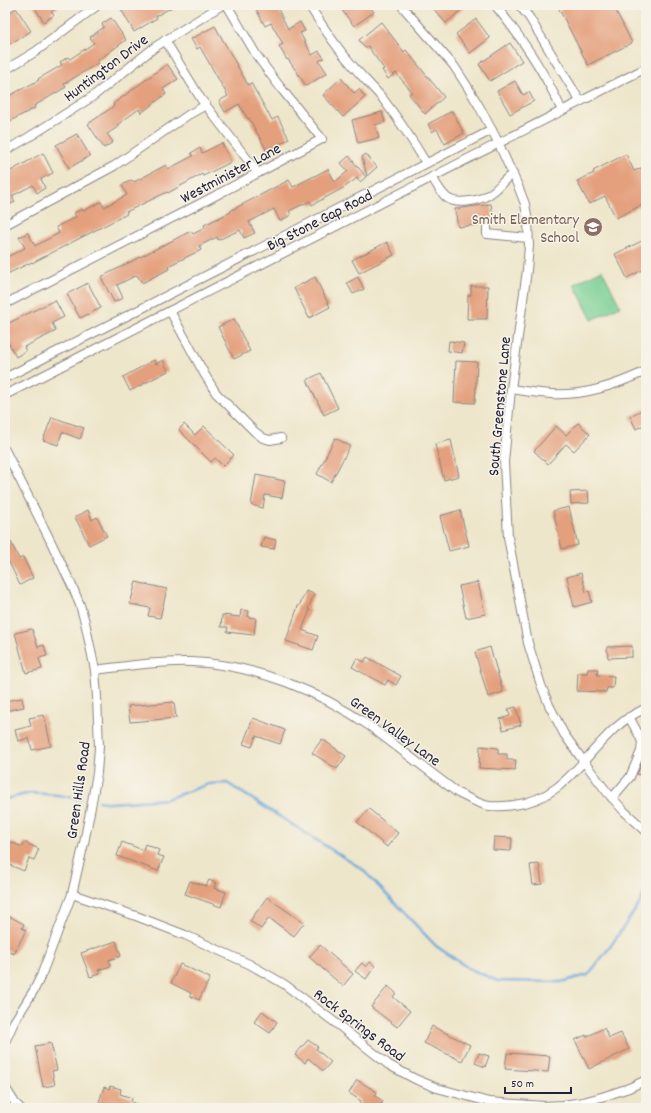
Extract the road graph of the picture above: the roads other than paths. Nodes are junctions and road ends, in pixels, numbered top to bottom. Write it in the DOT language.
graph roads {
  1 [pos="98,5"];
  2 [pos="222,5"];
  3 [pos="227,5"];
  4 [pos="309,5"];
  5 [pos="401,5"];
  6 [pos="495,5"];
  7 [pos="519,5"];
  8 [pos="165,40"];
  9 [pos="646,68"];
  10 [pos="5,70"];
  11 [pos="580,102"];
  12 [pos="206,105"];
  13 [pos="562,111"];
  14 [pos="492,130"];
  15 [pos="498,143"];
  16 [pos="5,151"];
  17 [pos="426,163"];
  18 [pos="258,173"];
  19 [pos="513,174"];
  20 [pos="432,177"];
  21 [pos="5,225"];
  22 [pos="487,225"];
  23 [pos="528,238"];
  24 [pos="5,304"];
  25 [pos="170,311"];
  26 [pos="646,371"];
  27 [pos="5,378"];
  28 [pos="511,389"];
  29 [pos="5,395"];
  30 [pos="281,438"];
  31 [pos="5,450"];
  32 [pos="95,670"];
  33 [pos="646,708"];
  34 [pos="629,717"];
  35 [pos="584,762"];
  36 [pos="612,798"];
  37 [pos="646,831"];
  38 [pos="72,894"];
  39 [pos="5,1042"];
  40 [pos="646,1080"];
  41 [pos="5,1087"];
  42 [pos="489,1105"];
  43 [pos="20,1108"];
  1 -- 10 [label="street"];
  2 -- 8 [label="street, Huntington Drive"];
  3 -- 18 [label="street, Westminister Lane"];
  4 -- 17 [label="street"];
  5 -- 14 [label="street, South Greenstone Lane"];
  6 -- 13 [label="street"];
  7 -- 11 [label="street"];
  8 -- 12 [label="street"];
  8 -- 16 [label="street, Huntington Drive"];
  9 -- 11 [label="street, Big Stone Gap Road"];
  11 -- 13 [label="street, Big Stone Gap Road"];
  12 -- 18 [label="street"];
  12 -- 21 [label="street"];
  13 -- 15 [label="street, Big Stone Gap Road"];
  14 -- 15 [label="street, South Greenstone Lane"];
  14 -- 17 [label="street"];
  15 -- 19 [label="street, South Greenstone Lane"];
  15 -- 20 [label="street, Big Stone Gap Road"];
  17 -- 27 [label="street"];
  18 -- 24 [label="street, Westminister Lane"];
  19 -- 20 [label="street"];
  19 -- 23 [label="street, South Greenstone Lane"];
  20 -- 25 [label="street, Big Stone Gap Road"];
  22 -- 23 [label="street"];
  23 -- 28 [label="street, South Greenstone Lane"];
  25 -- 29 [label="street, Big Stone Gap Road"];
  25 -- 30 [label="street"];
  26 -- 28 [label="street"];
  28 -- 35 [label="street, South Greenstone Lane"];
  31 -- 32 [label="street, Green Hills Road"];
  32 -- 35 [label="street, Green Valley Lane"];
  32 -- 38 [label="street, Green Hills Road"];
  33 -- 34 [label="street, Green Valley Lane"];
  34 -- 35 [label="street, Green Valley Lane"];
  34 -- 36 [label="street"];
  35 -- 36 [label="street, South Greenstone Lane"];
  36 -- 37 [label="street, South Greenstone Lane"];
  38 -- 39 [label="street, Green Hills Road"];
  38 -- 42 [label="street, Rock Springs Road"];
  40 -- 42 [label="street, Rock Springs Road"];
  41 -- 43 [label="street"];
}
